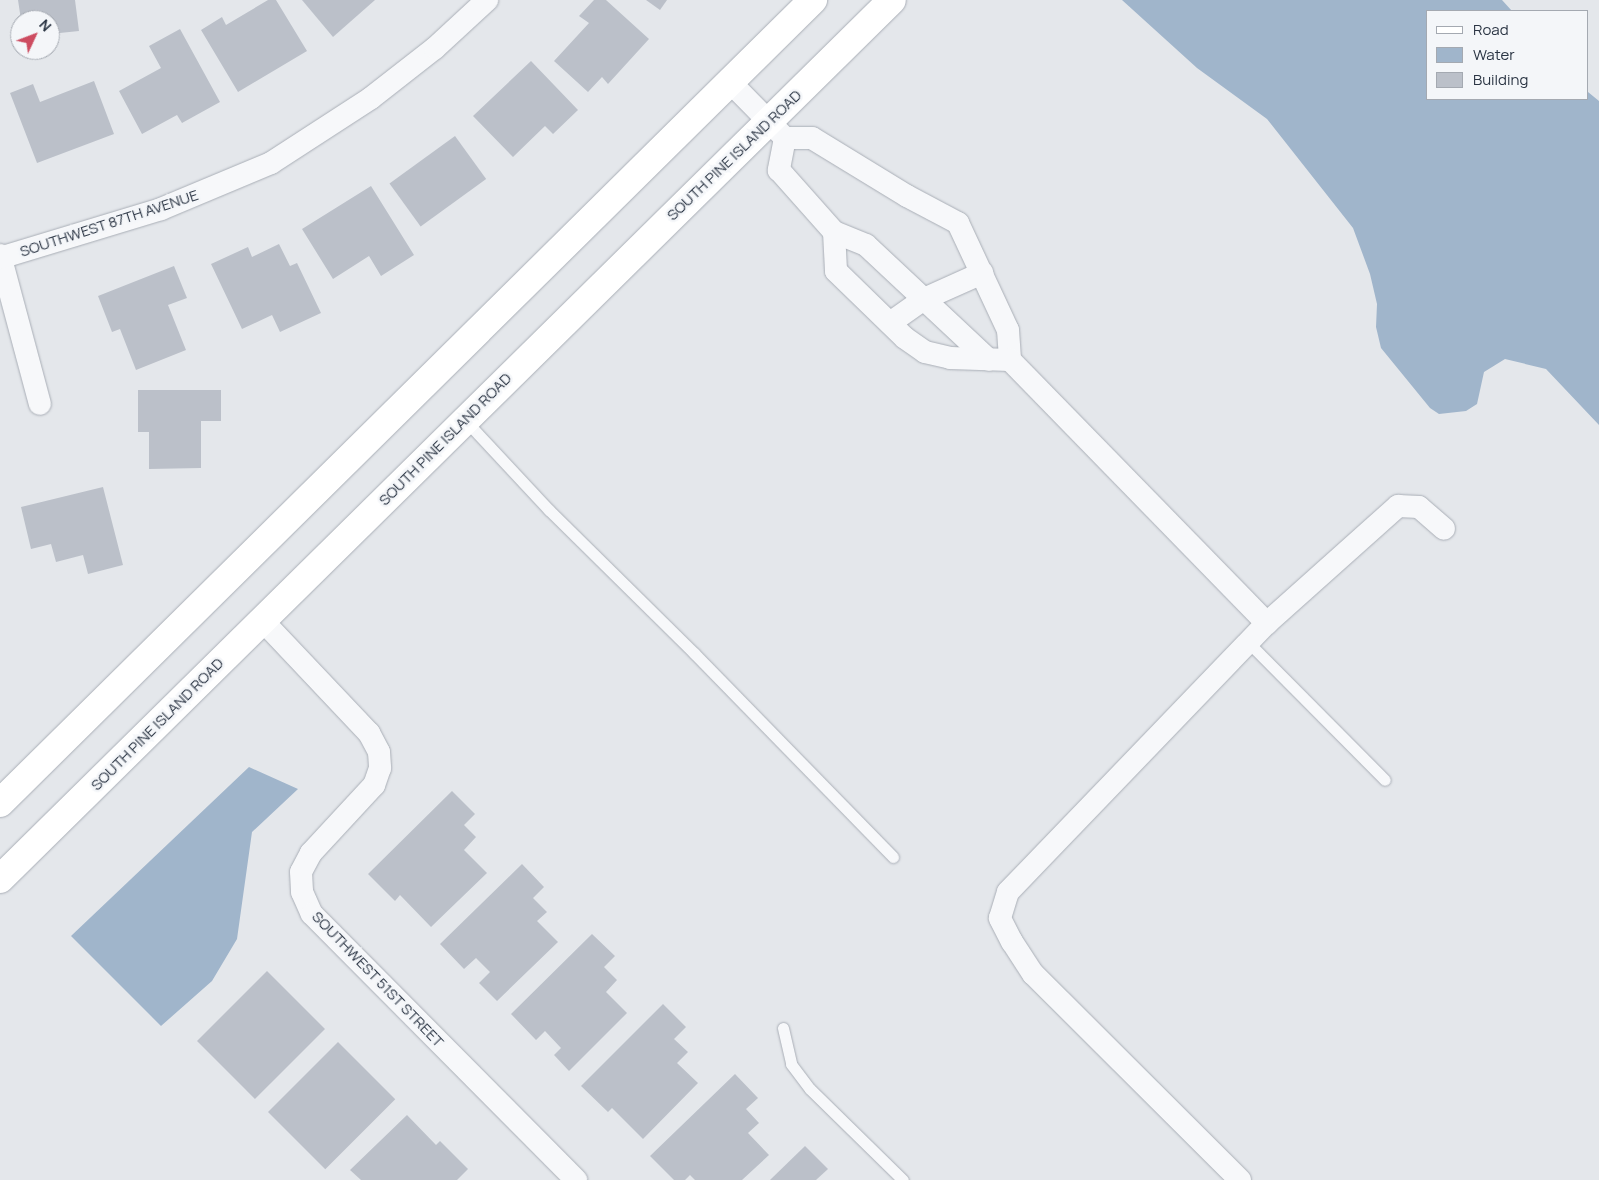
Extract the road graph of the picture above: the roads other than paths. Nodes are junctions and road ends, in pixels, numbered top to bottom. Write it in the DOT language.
graph roads {
  1 [pos="487,0"];
  2 [pos="813,0"];
  3 [pos="892,0"];
  4 [pos="730,82"];
  5 [pos="777,130"];
  6 [pos="834,232"];
  7 [pos="0,257"];
  8 [pos="982,273"];
  9 [pos="924,299"];
  10 [pos="890,323"];
  11 [pos="999,360"];
  12 [pos="40,404"];
  13 [pos="464,420"];
  14 [pos="1444,529"];
  15 [pos="262,620"];
  16 [pos="1267,623"];
  17 [pos="1248,642"];
  18 [pos="1385,780"];
  19 [pos="0,803"];
  20 [pos="893,857"];
  21 [pos="0,879"];
  22 [pos="783,1028"];
  23 [pos="576,1180"];
  24 [pos="903,1180"];
  25 [pos="1240,1180"];
  1 -- 7 [label="street, SOUTHWEST 87TH AVENUE"];
  2 -- 4 [label="main road"];
  3 -- 5 [label="main road, SOUTH PINE ISLAND ROAD"];
  4 -- 5 [label="street"];
  4 -- 19 [label="main road"];
  5 -- 6 [label="street"];
  5 -- 8 [label="street"];
  5 -- 13 [label="main road, SOUTH PINE ISLAND ROAD"];
  6 -- 9 [label="street"];
  6 -- 10 [label="street"];
  7 -- 12 [label="street"];
  8 -- 9 [label="street"];
  8 -- 11 [label="street"];
  9 -- 10 [label="street"];
  9 -- 11 [label="street"];
  10 -- 11 [label="street"];
  11 -- 16 [label="street"];
  13 -- 15 [label="main road, SOUTH PINE ISLAND ROAD"];
  13 -- 20 [label="lane"];
  14 -- 16 [label="street"];
  15 -- 21 [label="main road, SOUTH PINE ISLAND ROAD"];
  15 -- 23 [label="street, SOUTHWEST 51ST STREET"];
  16 -- 17 [label="street"];
  17 -- 18 [label="lane"];
  17 -- 25 [label="street"];
  22 -- 24 [label="lane"];
}
